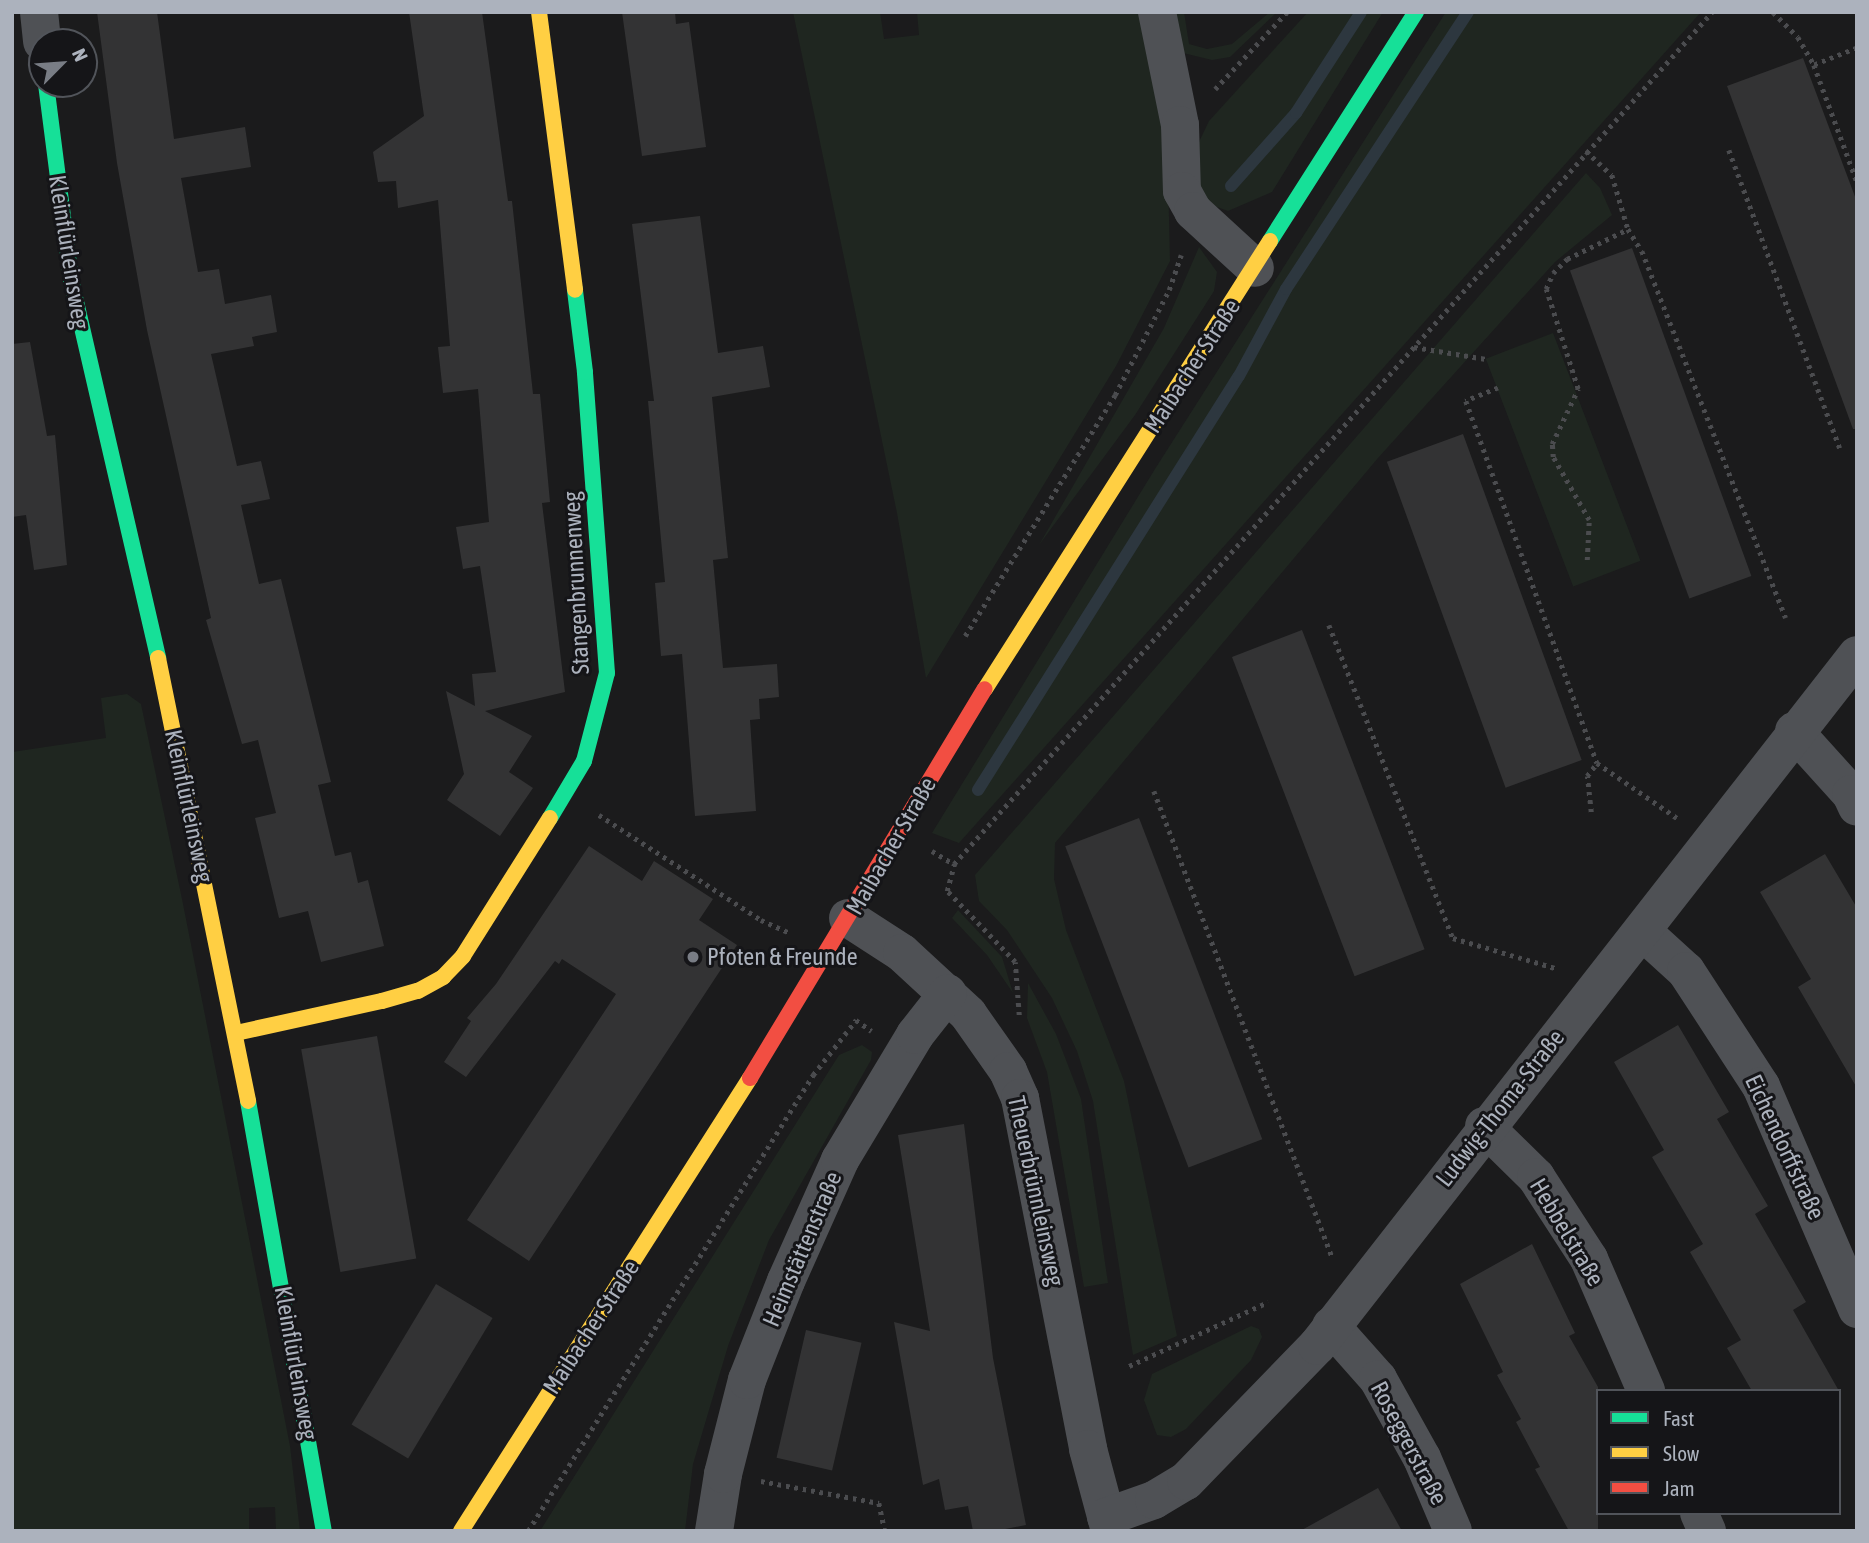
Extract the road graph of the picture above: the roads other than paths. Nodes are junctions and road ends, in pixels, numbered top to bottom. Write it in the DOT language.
graph roads {
  1 [pos="539,12"];
  2 [pos="1157,12"];
  3 [pos="1416,12"];
  4 [pos="48,98"];
  5 [pos="1255,268"];
  6 [pos="1857,655"];
  7 [pos="1794,731"];
  8 [pos="1857,807"];
  9 [pos="848,918"];
  10 [pos="1643,931"];
  11 [pos="948,993"];
  12 [pos="236,1033"];
  13 [pos="1484,1126"];
  14 [pos="1857,1309"];
  15 [pos="1341,1314"];
  16 [pos="1645,1389"];
  17 [pos="1700,1515"];
  18 [pos="1108,1524"];
  19 [pos="324,1531"];
  20 [pos="461,1531"];
  21 [pos="714,1531"];
  22 [pos="1453,1531"];
  23 [pos="1707,1531"];
  1 -- 12 [label="street, Stangenbrunnenweg"];
  2 -- 5 [label="street"];
  3 -- 5 [label="street, Maibacher Straße"];
  4 -- 12 [label="street, Kleinflürleinsweg"];
  5 -- 9 [label="street, Maibacher Straße"];
  6 -- 7 [label="street, Ludwig-Thoma-Straße"];
  7 -- 8 [label="street"];
  7 -- 10 [label="street, Ludwig-Thoma-Straße"];
  9 -- 11 [label="street, Theuerbrünnleinsweg"];
  9 -- 20 [label="street, Maibacher Straße"];
  10 -- 13 [label="street, Ludwig-Thoma-Straße"];
  10 -- 14 [label="street, Eichendorffstraße"];
  11 -- 18 [label="street, Theuerbrünnleinsweg"];
  11 -- 21 [label="street, Heimstättenstraße"];
  12 -- 19 [label="street, Kleinflürleinsweg"];
  13 -- 15 [label="street, Ludwig-Thoma-Straße"];
  13 -- 16 [label="street, Hebbelstraße"];
  15 -- 18 [label="street, Ludwig-Thoma-Straße"];
  15 -- 22 [label="street, Roseggerstraße"];
  17 -- 23 [label="street"];
}
